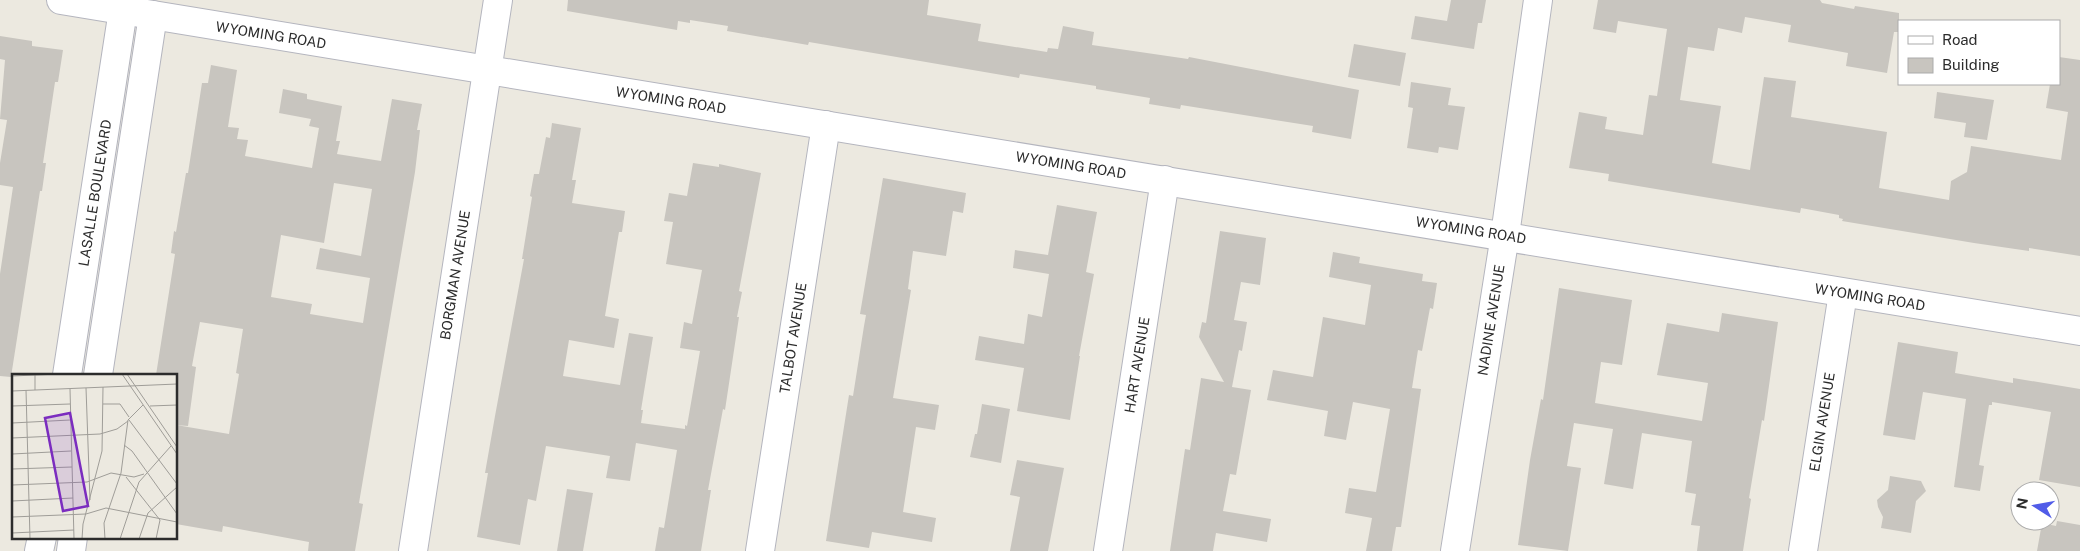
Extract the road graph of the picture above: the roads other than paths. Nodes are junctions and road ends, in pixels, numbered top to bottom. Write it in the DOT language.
graph roads {
  1 [pos="61,0"];
  2 [pos="498,0"];
  3 [pos="1538,0"];
  4 [pos="123,10"];
  5 [pos="153,15"];
  6 [pos="487,70"];
  7 [pos="826,125"];
  8 [pos="1165,180"];
  9 [pos="1505,235"];
  10 [pos="1843,293"];
  11 [pos="2080,331"];
  12 [pos="67,374"];
  13 [pos="98,374"];
  14 [pos="42,538"];
  15 [pos="73,538"];
  16 [pos="40,551"];
  17 [pos="71,551"];
  18 [pos="413,551"];
  19 [pos="760,551"];
  20 [pos="1108,551"];
  21 [pos="1455,551"];
  22 [pos="1802,551"];
  1 -- 4 [label="street, WYOMING ROAD"];
  2 -- 6 [label="street, BORGMAN AVENUE"];
  3 -- 9 [label="street, NADINE AVENUE"];
  4 -- 5 [label="street, WYOMING ROAD"];
  4 -- 12 [label="street, LASALLE BOULEVARD"];
  5 -- 6 [label="street, WYOMING ROAD"];
  5 -- 13 [label="street"];
  6 -- 7 [label="street, WYOMING ROAD"];
  6 -- 18 [label="street, BORGMAN AVENUE"];
  7 -- 8 [label="street, WYOMING ROAD"];
  7 -- 19 [label="street, TALBOT AVENUE"];
  8 -- 9 [label="street, WYOMING ROAD"];
  8 -- 20 [label="street, HART AVENUE"];
  9 -- 10 [label="street, WYOMING ROAD"];
  9 -- 21 [label="street, NADINE AVENUE"];
  10 -- 11 [label="street, WYOMING ROAD"];
  10 -- 22 [label="street, ELGIN AVENUE"];
  14 -- 16 [label="street"];
  15 -- 17 [label="street"];
}
